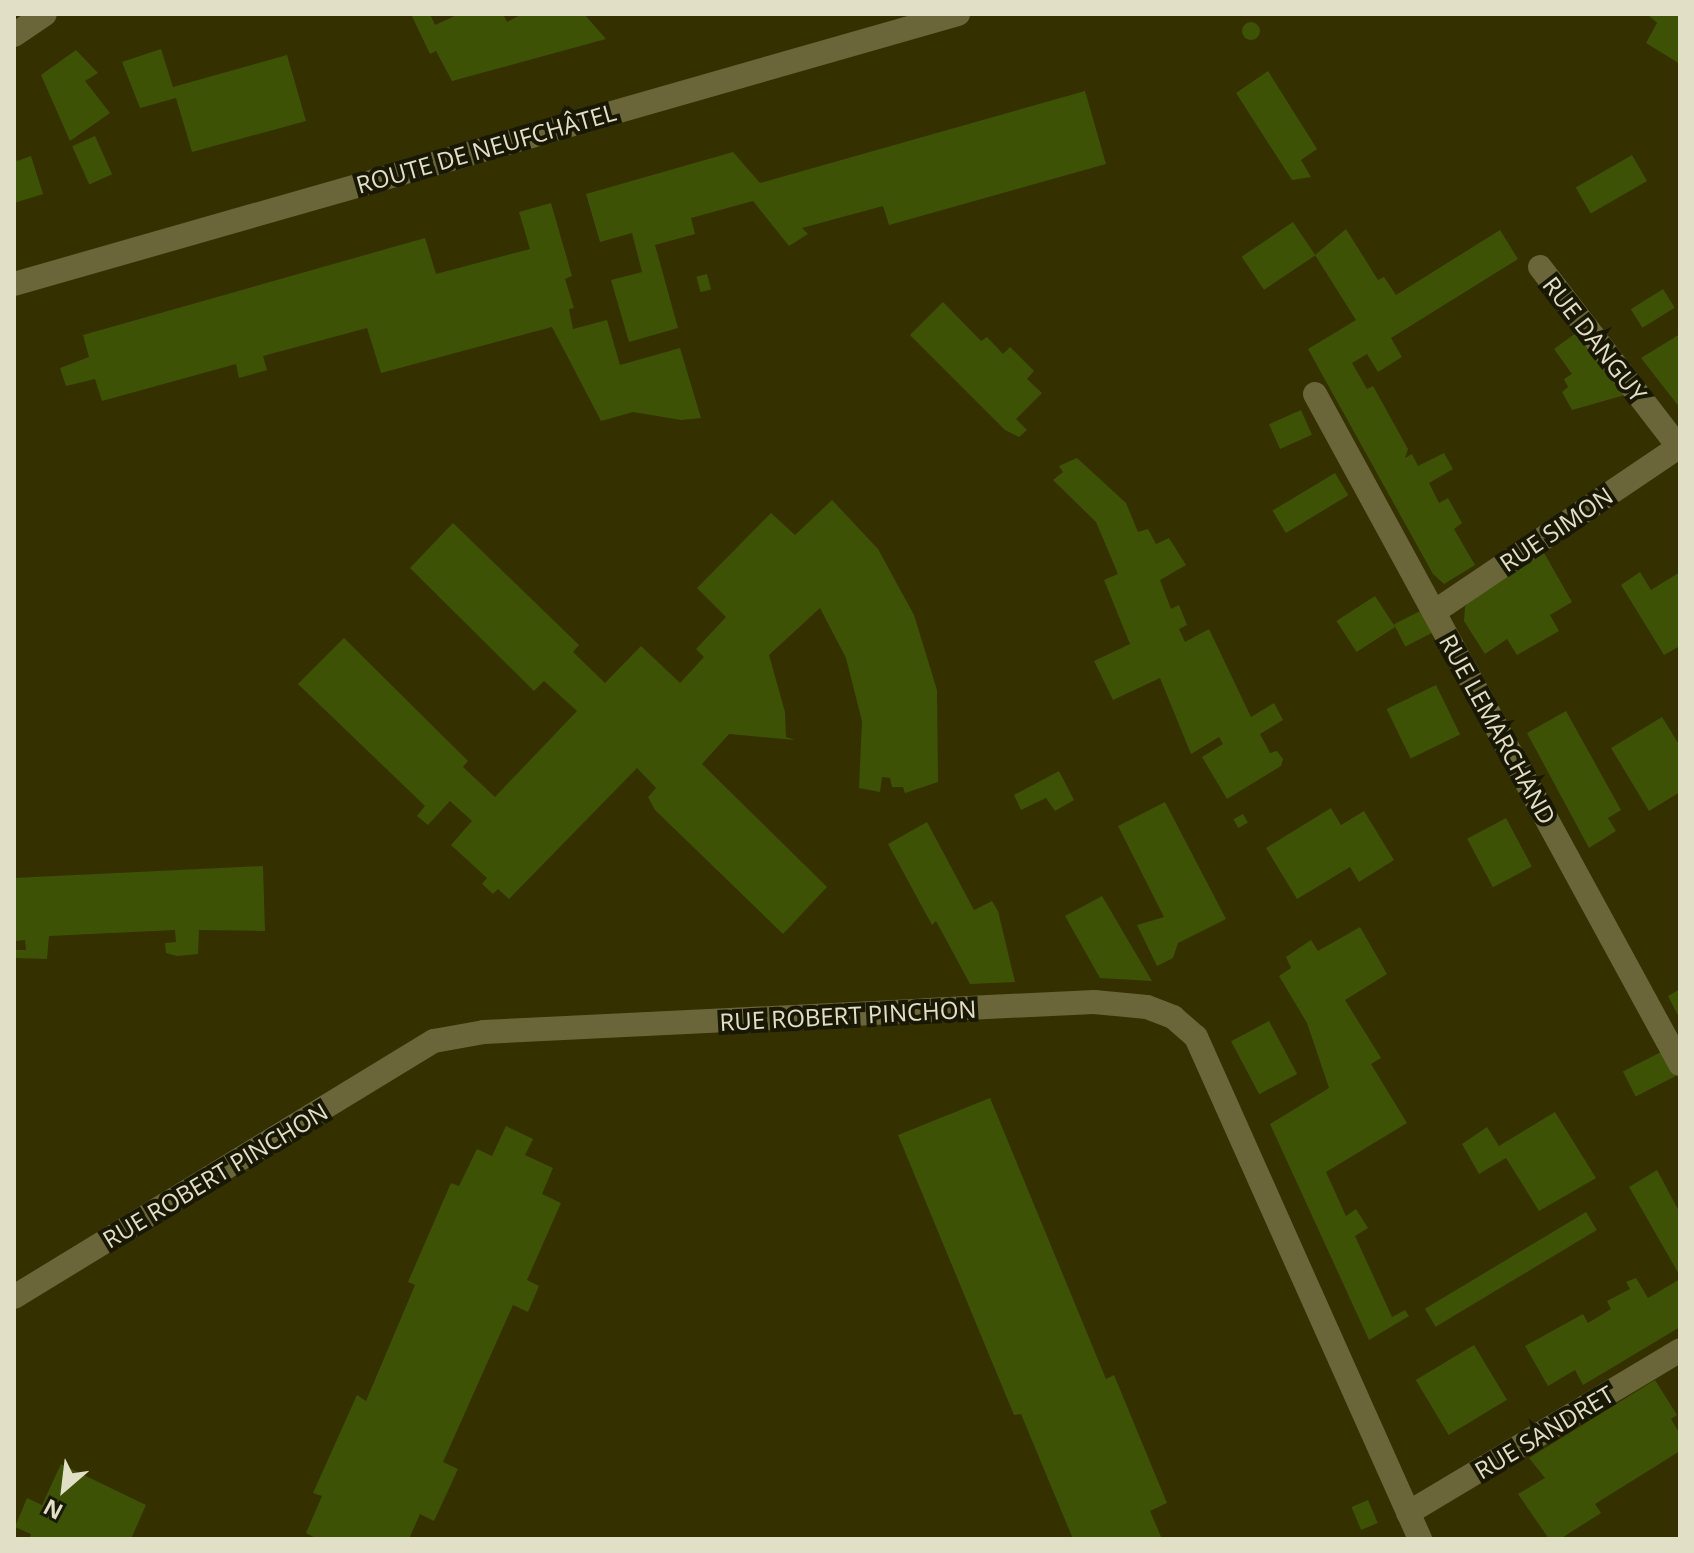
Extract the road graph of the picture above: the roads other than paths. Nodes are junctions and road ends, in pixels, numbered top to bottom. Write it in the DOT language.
graph roads {
  1 [pos="45,14"];
  2 [pos="958,14"];
  3 [pos="14,35"];
  4 [pos="1540,267"];
  5 [pos="14,284"];
  6 [pos="1315,394"];
  7 [pos="1679,448"];
  8 [pos="1434,612"];
  9 [pos="1680,1064"];
  10 [pos="14,1297"];
  11 [pos="1680,1350"];
  12 [pos="1408,1513"];
  13 [pos="1420,1539"];
  1 -- 3 [label="street"];
  2 -- 5 [label="street, ROUTE DE NEUFCHÂTEL"];
  4 -- 7 [label="street, RUE DANGUY"];
  6 -- 8 [label="street, RUE LEMARCHAND"];
  7 -- 8 [label="street, RUE SIMON"];
  8 -- 9 [label="street, RUE LEMARCHAND"];
  10 -- 12 [label="street, RUE ROBERT PINCHON"];
  11 -- 12 [label="street, RUE SANDRET"];
  12 -- 13 [label="street, RUE ROBERT PINCHON"];
}
